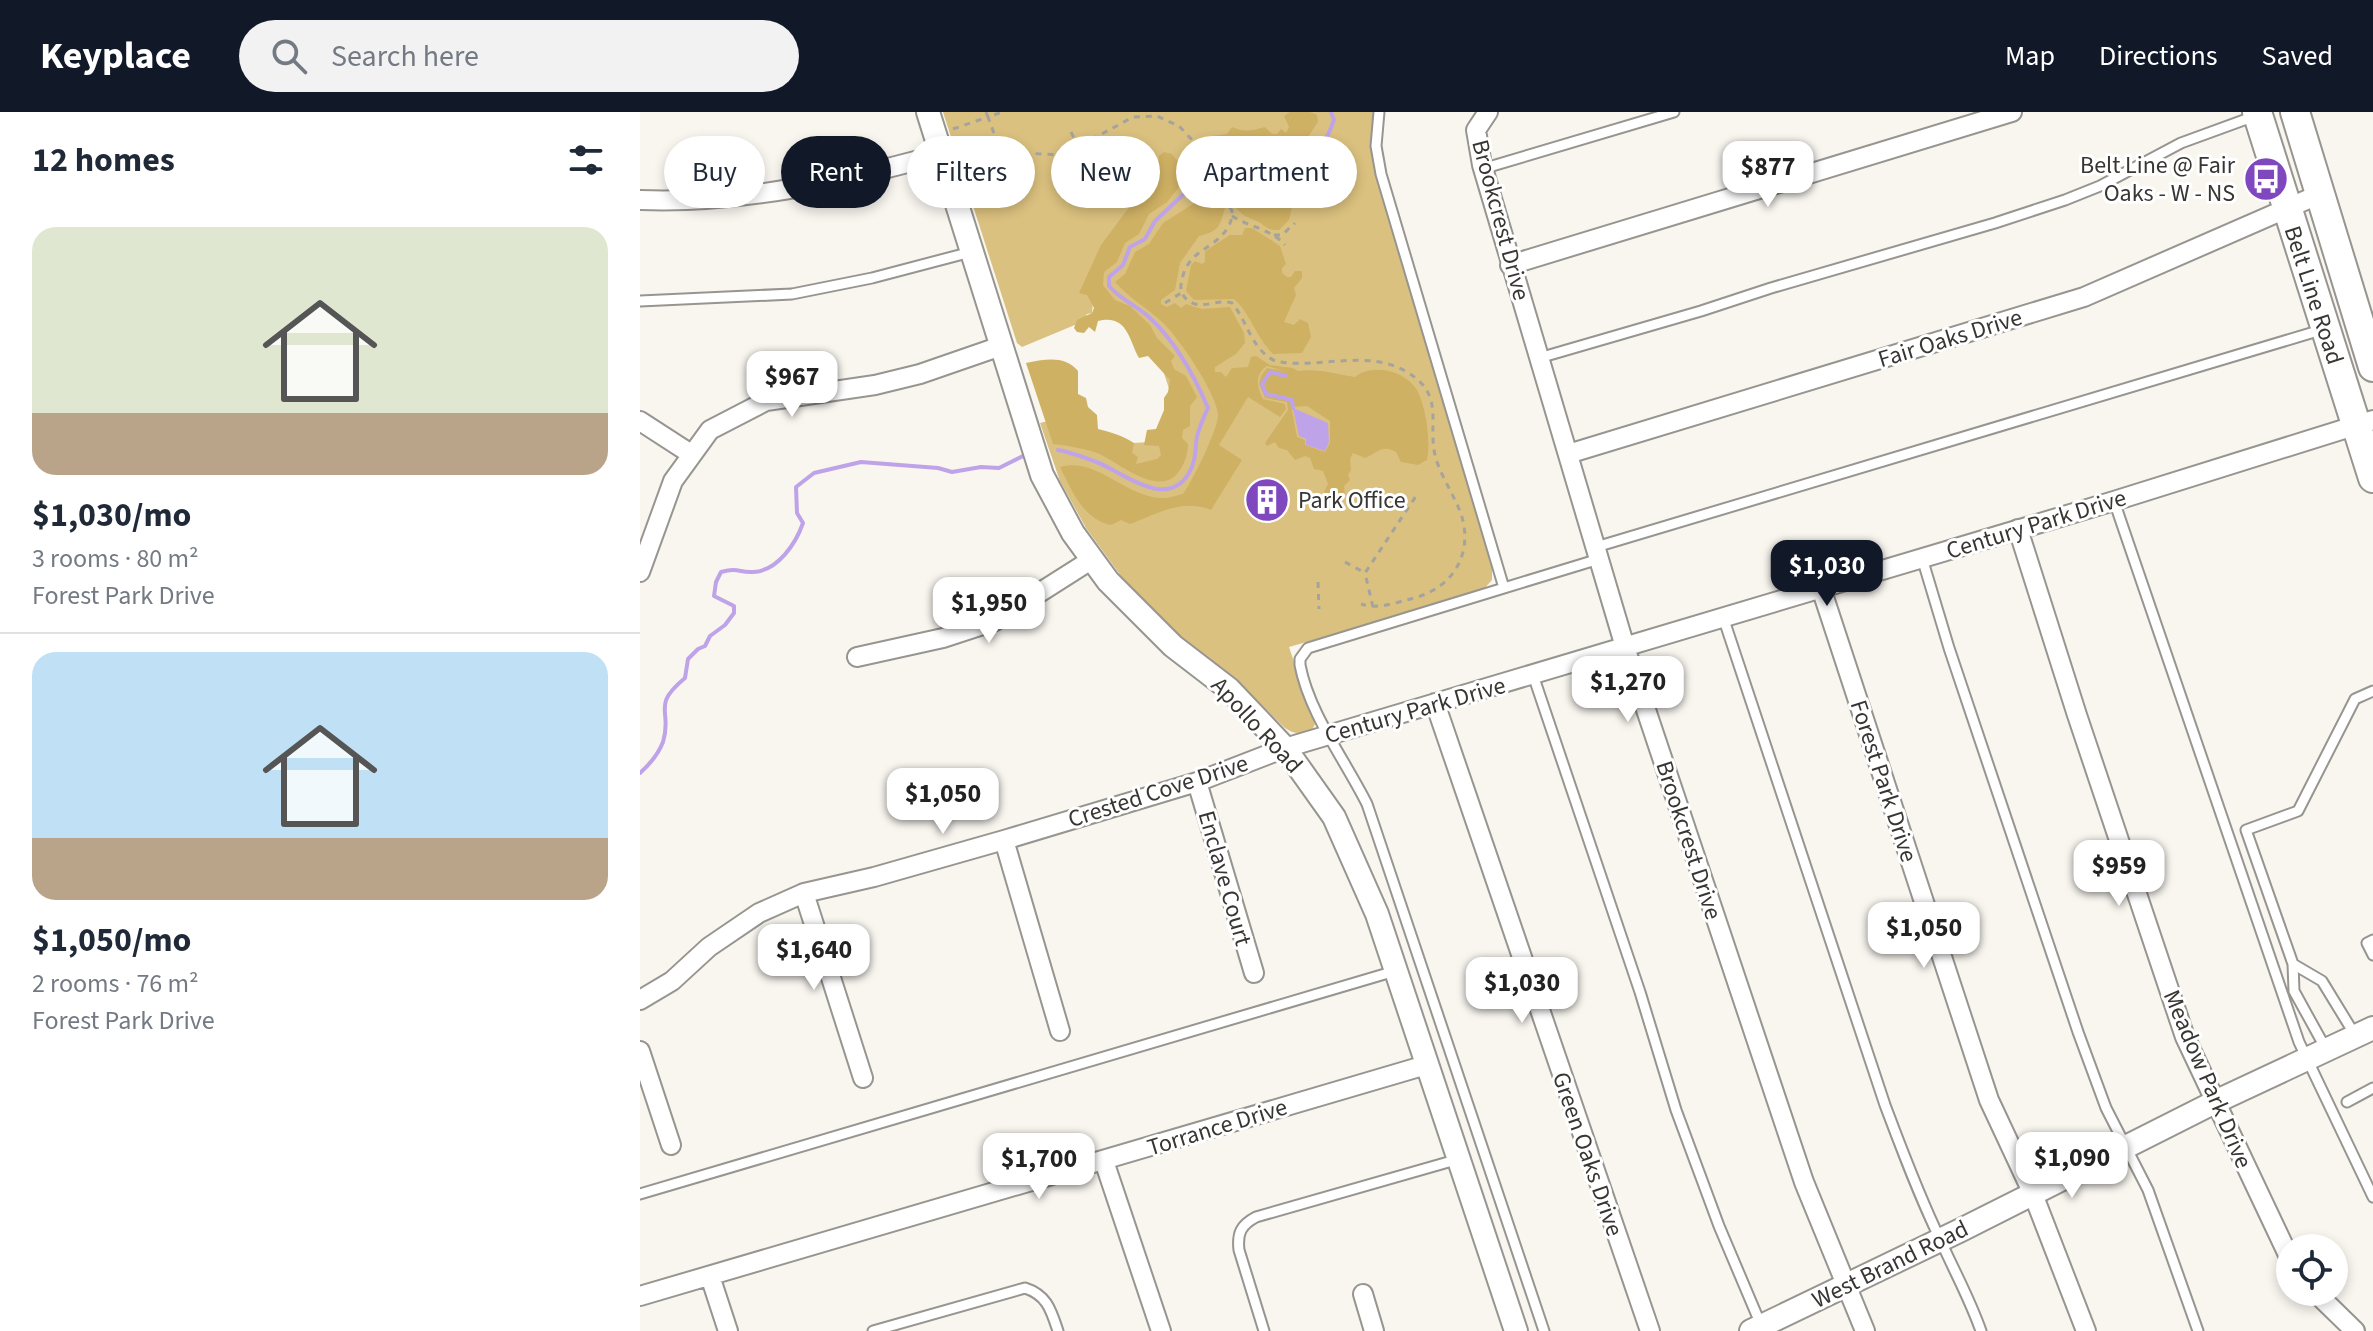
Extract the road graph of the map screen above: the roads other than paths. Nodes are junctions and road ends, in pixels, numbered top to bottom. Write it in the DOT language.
graph roads {
  1 [pos="928,112"];
  2 [pos="1379,112"];
  3 [pos="1488,112"];
  4 [pos="1673,112"];
  5 [pos="2012,112"];
  6 [pos="2295,112"];
  7 [pos="2258,113"];
  8 [pos="1986,116"];
  9 [pos="935,136"];
  10 [pos="907,163"];
  11 [pos="1482,169"];
  12 [pos="2320,194"];
  13 [pos="640,200"];
  14 [pos="958,208"];
  15 [pos="2287,208"];
  16 [pos="971,252"];
  17 [pos="1510,265"];
  18 [pos="640,301"];
  19 [pos="2325,329"];
  20 [pos="1001,346"];
  21 [pos="1539,358"];
  22 [pos="2373,367"];
  23 [pos="640,421"];
  24 [pos="2365,423"];
  25 [pos="691,454"];
  26 [pos="1568,454"];
  27 [pos="2373,478"];
  28 [pos="2114,501"];
  29 [pos="2018,529"];
  30 [pos="1598,553"];
  31 [pos="1922,558"];
  32 [pos="1091,560"];
  33 [pos="640,572"];
  34 [pos="1504,588"];
  35 [pos="1821,588"];
  36 [pos="1723,617"];
  37 [pos="1625,647"];
  38 [pos="857,657"];
  39 [pos="1533,675"];
  40 [pos="2373,691"];
  41 [pos="1435,703"];
  42 [pos="1328,735"];
  43 [pos="1285,748"];
  44 [pos="1197,782"];
  45 [pos="1004,840"];
  46 [pos="804,893"];
  47 [pos="2373,940"];
  48 [pos="2373,955"];
  49 [pos="2293,964"];
  50 [pos="1395,971"];
  51 [pos="1254,973"];
  52 [pos="640,1000"];
  53 [pos="1060,1031"];
  54 [pos="2364,1032"];
  55 [pos="640,1051"];
  56 [pos="2317,1056"];
  57 [pos="1426,1065"];
  58 [pos="863,1078"];
  59 [pos="2373,1088"];
  60 [pos="2215,1102"];
  61 [pos="2347,1102"];
  62 [pos="671,1145"];
  63 [pos="2124,1148"];
  64 [pos="1459,1159"];
  65 [pos="1104,1161"];
  66 [pos="640,1194"];
  67 [pos="2033,1194"];
  68 [pos="2373,1197"];
  69 [pos="2278,1234"];
  70 [pos="1940,1241"];
  71 [pos="710,1276"];
  72 [pos="1848,1285"];
  73 [pos="1363,1294"];
  74 [pos="640,1296"];
  75 [pos="2329,1306"];
  76 [pos="1758,1329"];
  77 [pos="728,1331"];
  78 [pos="873,1331"];
  79 [pos="1058,1331"];
  80 [pos="1161,1331"];
  81 [pos="1264,1331"];
  82 [pos="1374,1331"];
  83 [pos="1516,1331"];
  84 [pos="1544,1331"];
  85 [pos="1650,1331"];
  86 [pos="1865,1331"];
  87 [pos="1981,1331"];
  88 [pos="2086,1331"];
  89 [pos="2198,1331"];
  90 [pos="2355,1331"];
  1 -- 9 [label="street, Apollo Road"];
  2 -- 34 [label="lane"];
  3 -- 11 [label="street, Brookcrest Drive"];
  4 -- 11 [label="lane"];
  5 -- 8 [label="street"];
  6 -- 12 [label="main road, Belt Line Road"];
  7 -- 15 [label="main road, Belt Line Road"];
  7 -- 21 [label="lane"];
  8 -- 17 [label="street"];
  10 -- 13 [label="street"];
  11 -- 17 [label="street, Brookcrest Drive"];
  12 -- 15 [label="street, Fair Oaks Drive"];
  12 -- 22 [label="main road, Belt Line Road"];
  14 -- 16 [label="street, Apollo Road"];
  15 -- 19 [label="main road, Belt Line Road"];
  15 -- 26 [label="street, Fair Oaks Drive"];
  16 -- 18 [label="lane"];
  16 -- 20 [label="street, Apollo Road"];
  17 -- 21 [label="street, Brookcrest Drive"];
  19 -- 24 [label="main road, Belt Line Road"];
  19 -- 30 [label="lane"];
  20 -- 25 [label="street"];
  20 -- 32 [label="street, Apollo Road"];
  21 -- 26 [label="street, Brookcrest Drive"];
  23 -- 25 [label="street"];
  24 -- 27 [label="main road, Belt Line Road"];
  24 -- 28 [label="street, Century Park Drive"];
  25 -- 33 [label="street"];
  26 -- 30 [label="street, Brookcrest Drive"];
  28 -- 29 [label="street, Century Park Drive"];
  28 -- 56 [label="lane"];
  29 -- 31 [label="street, Century Park Drive"];
  29 -- 60 [label="street, Meadow Park Drive"];
  30 -- 34 [label="lane"];
  30 -- 37 [label="street, Brookcrest Drive"];
  31 -- 35 [label="street, Century Park Drive"];
  31 -- 63 [label="lane"];
  32 -- 38 [label="street"];
  32 -- 43 [label="street, Apollo Road"];
  34 -- 42 [label="lane"];
  35 -- 36 [label="street, Century Park Drive"];
  35 -- 67 [label="street, Forest Park Drive"];
  36 -- 37 [label="street, Century Park Drive"];
  36 -- 70 [label="lane"];
  37 -- 39 [label="street, Century Park Drive"];
  37 -- 72 [label="street, Brookcrest Drive"];
  39 -- 41 [label="street, Century Park Drive"];
  39 -- 76 [label="lane"];
  40 -- 49 [label="lane"];
  41 -- 42 [label="street, Century Park Drive"];
  41 -- 85 [label="street, Green Oaks Drive"];
  42 -- 43 [label="street, Century Park Drive"];
  42 -- 84 [label="lane"];
  43 -- 44 [label="street, Crested Cove Drive"];
  43 -- 50 [label="street, Apollo Road"];
  44 -- 45 [label="street, Crested Cove Drive"];
  44 -- 51 [label="street, Enclave Court"];
  45 -- 46 [label="street, Crested Cove Drive"];
  45 -- 53 [label="street"];
  46 -- 52 [label="street, Crested Cove Drive"];
  46 -- 58 [label="street"];
  47 -- 48 [label="lane"];
  49 -- 54 [label="lane"];
  49 -- 56 [label="lane"];
  50 -- 57 [label="street, Apollo Road"];
  50 -- 66 [label="lane"];
  54 -- 56 [label="street, West Brand Road"];
  55 -- 62 [label="street"];
  56 -- 60 [label="street, West Brand Road"];
  56 -- 68 [label="lane"];
  57 -- 64 [label="street, Apollo Road"];
  57 -- 65 [label="street, Torrance Drive"];
  59 -- 61 [label="lane"];
  60 -- 63 [label="street, West Brand Road"];
  60 -- 69 [label="street, Meadow Park Drive"];
  63 -- 67 [label="street, West Brand Road"];
  63 -- 89 [label="lane"];
  64 -- 81 [label="lane"];
  64 -- 83 [label="street, Apollo Road"];
  65 -- 71 [label="street, Torrance Drive"];
  65 -- 80 [label="street"];
  67 -- 70 [label="street, West Brand Road"];
  67 -- 88 [label="street, Forest Park Drive"];
  70 -- 72 [label="street, West Brand Road"];
  70 -- 87 [label="lane"];
  71 -- 74 [label="street, Torrance Drive"];
  71 -- 77 [label="street"];
  72 -- 76 [label="street, West Brand Road"];
  72 -- 86 [label="street, Brookcrest Drive"];
  73 -- 82 [label="street"];
  75 -- 90 [label="street"];
  78 -- 79 [label="lane"];
}
